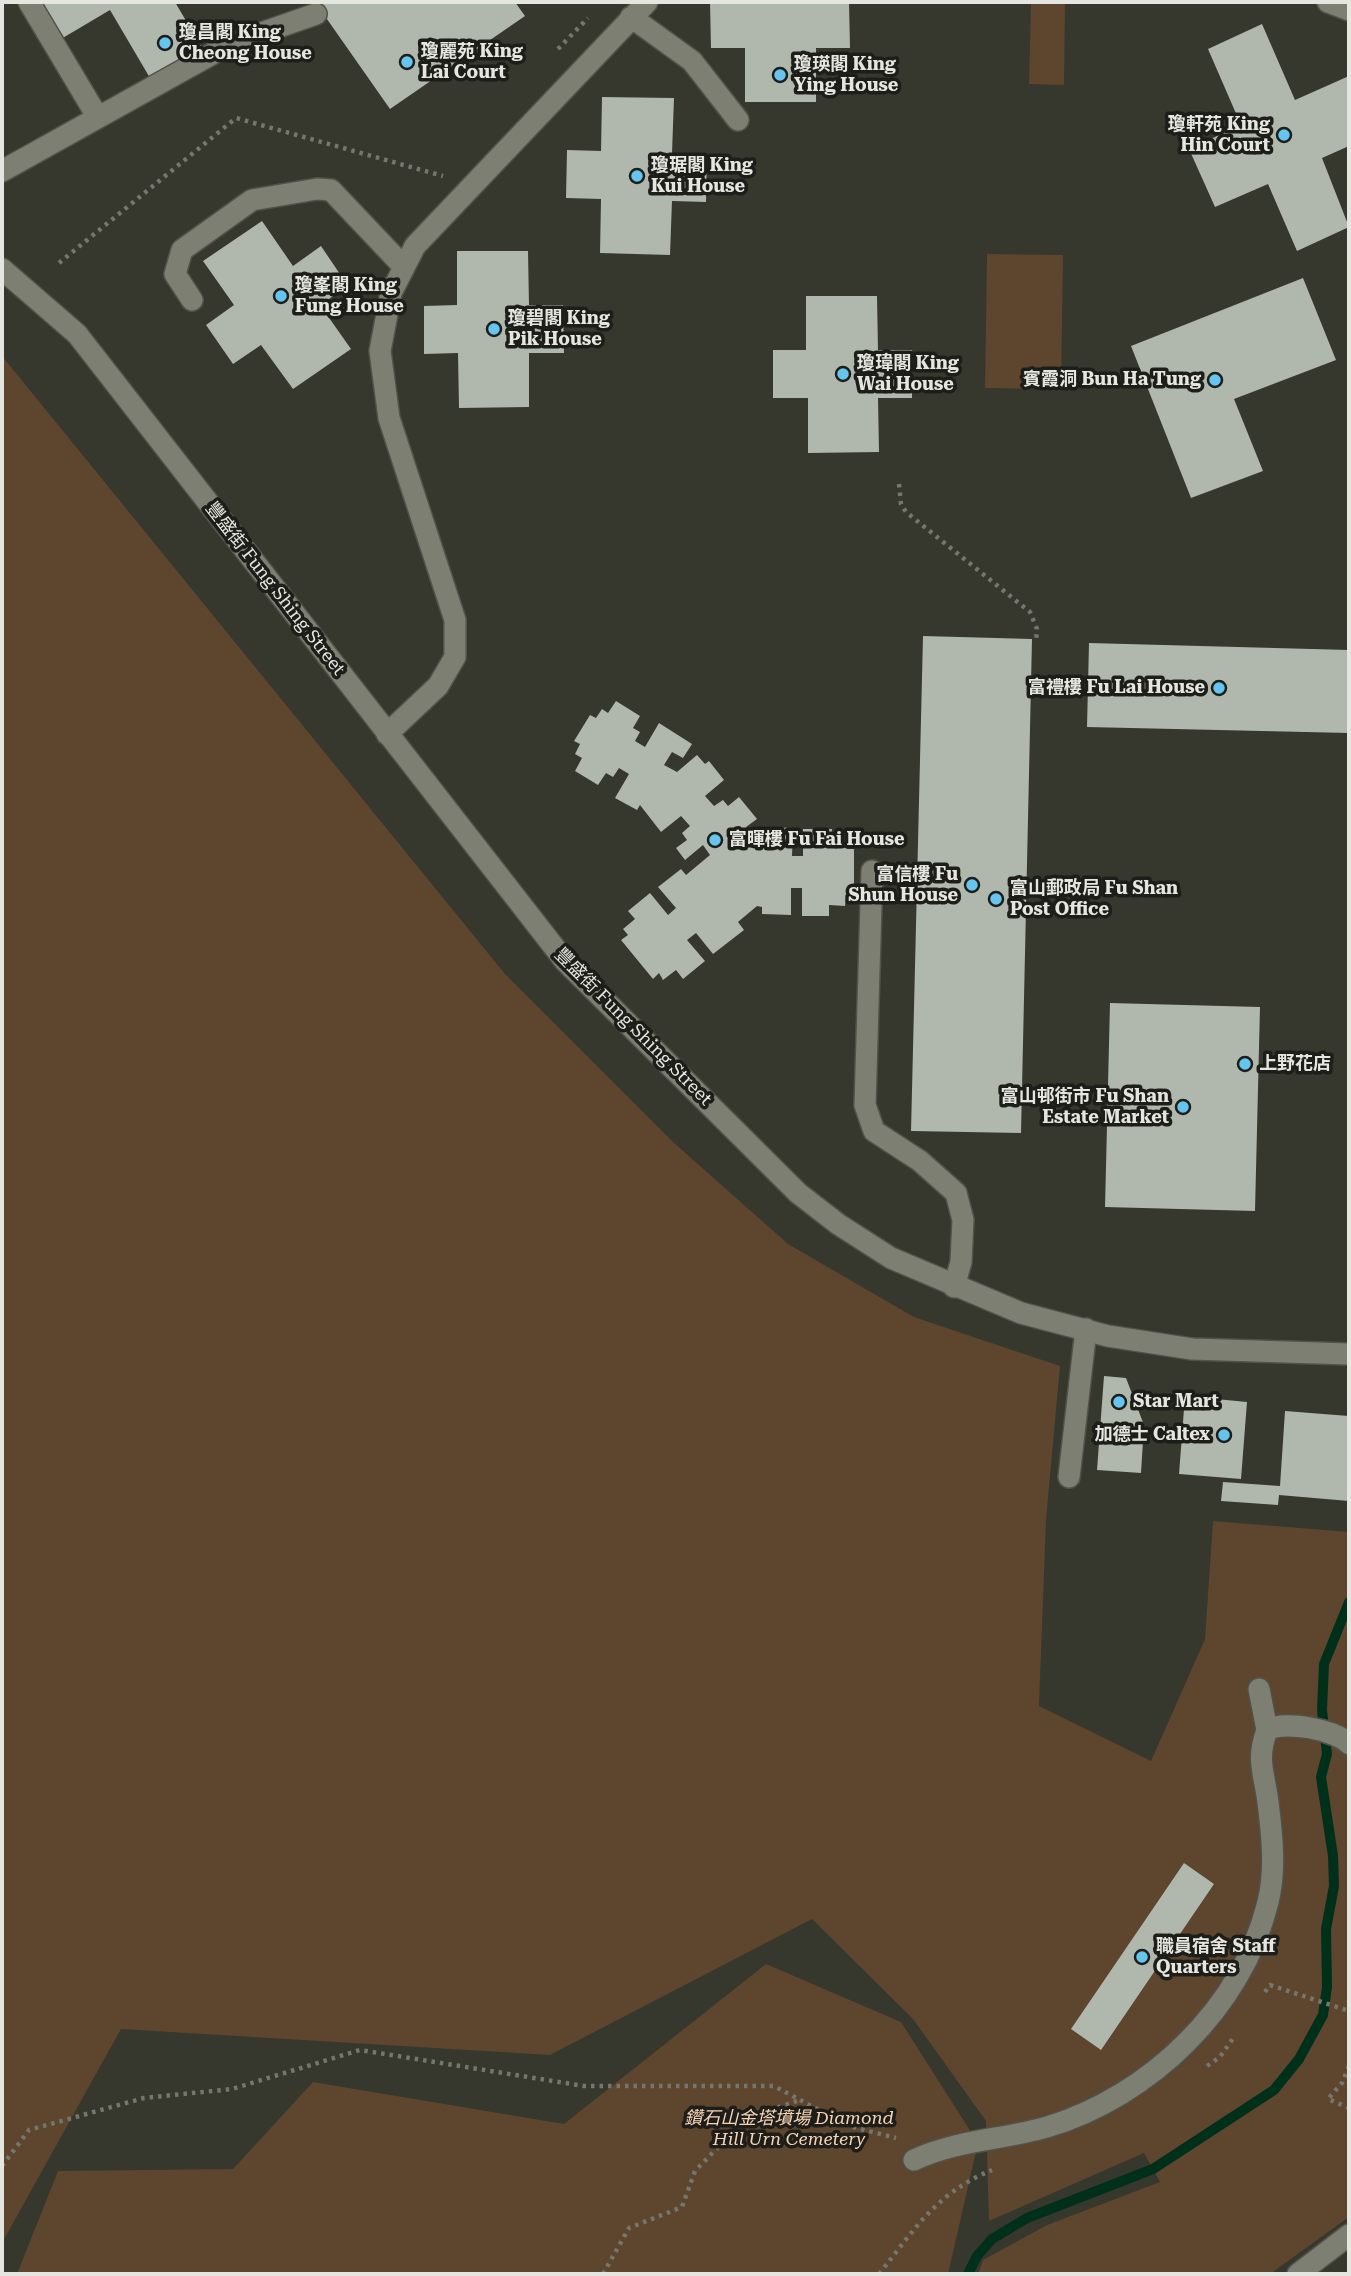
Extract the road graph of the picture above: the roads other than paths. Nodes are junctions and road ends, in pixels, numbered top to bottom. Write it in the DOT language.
graph roads {
  1 [pos="29,2"];
  2 [pos="647,2"];
  3 [pos="1328,2"];
  4 [pos="1349,10"];
  5 [pos="316,14"];
  6 [pos="631,17"];
  7 [pos="97,116"];
  8 [pos="738,120"];
  9 [pos="2,171"];
  10 [pos="404,267"];
  11 [pos="2,268"];
  12 [pos="192,300"];
  13 [pos="387,734"];
  14 [pos="872,871"];
  15 [pos="954,1287"];
  16 [pos="1086,1329"];
  17 [pos="1349,1354"];
  18 [pos="1069,1477"];
  19 [pos="1259,1689"];
  20 [pos="1267,1730"];
  21 [pos="1346,1740"];
  22 [pos="914,2160"];
  23 [pos="1349,2235"];
  24 [pos="1298,2274"];
  1 -- 7 [label="street"];
  2 -- 6 [label="street"];
  3 -- 4 [label="street"];
  5 -- 7 [label="street"];
  6 -- 8 [label="street"];
  6 -- 10 [label="street"];
  7 -- 9 [label="street"];
  10 -- 12 [label="street"];
  10 -- 13 [label="street"];
  11 -- 13 [label="street, 豐盛街 Fung Shing Street"];
  13 -- 15 [label="street, 豐盛街 Fung Shing Street"];
  14 -- 15 [label="street"];
  15 -- 16 [label="street, 豐盛街 Fung Shing Street"];
  16 -- 17 [label="street, 豐盛街 Fung Shing Street"];
  16 -- 18 [label="street"];
  19 -- 20 [label="street"];
  20 -- 21 [label="street"];
  20 -- 22 [label="street"];
  23 -- 24 [label="street"];
}
